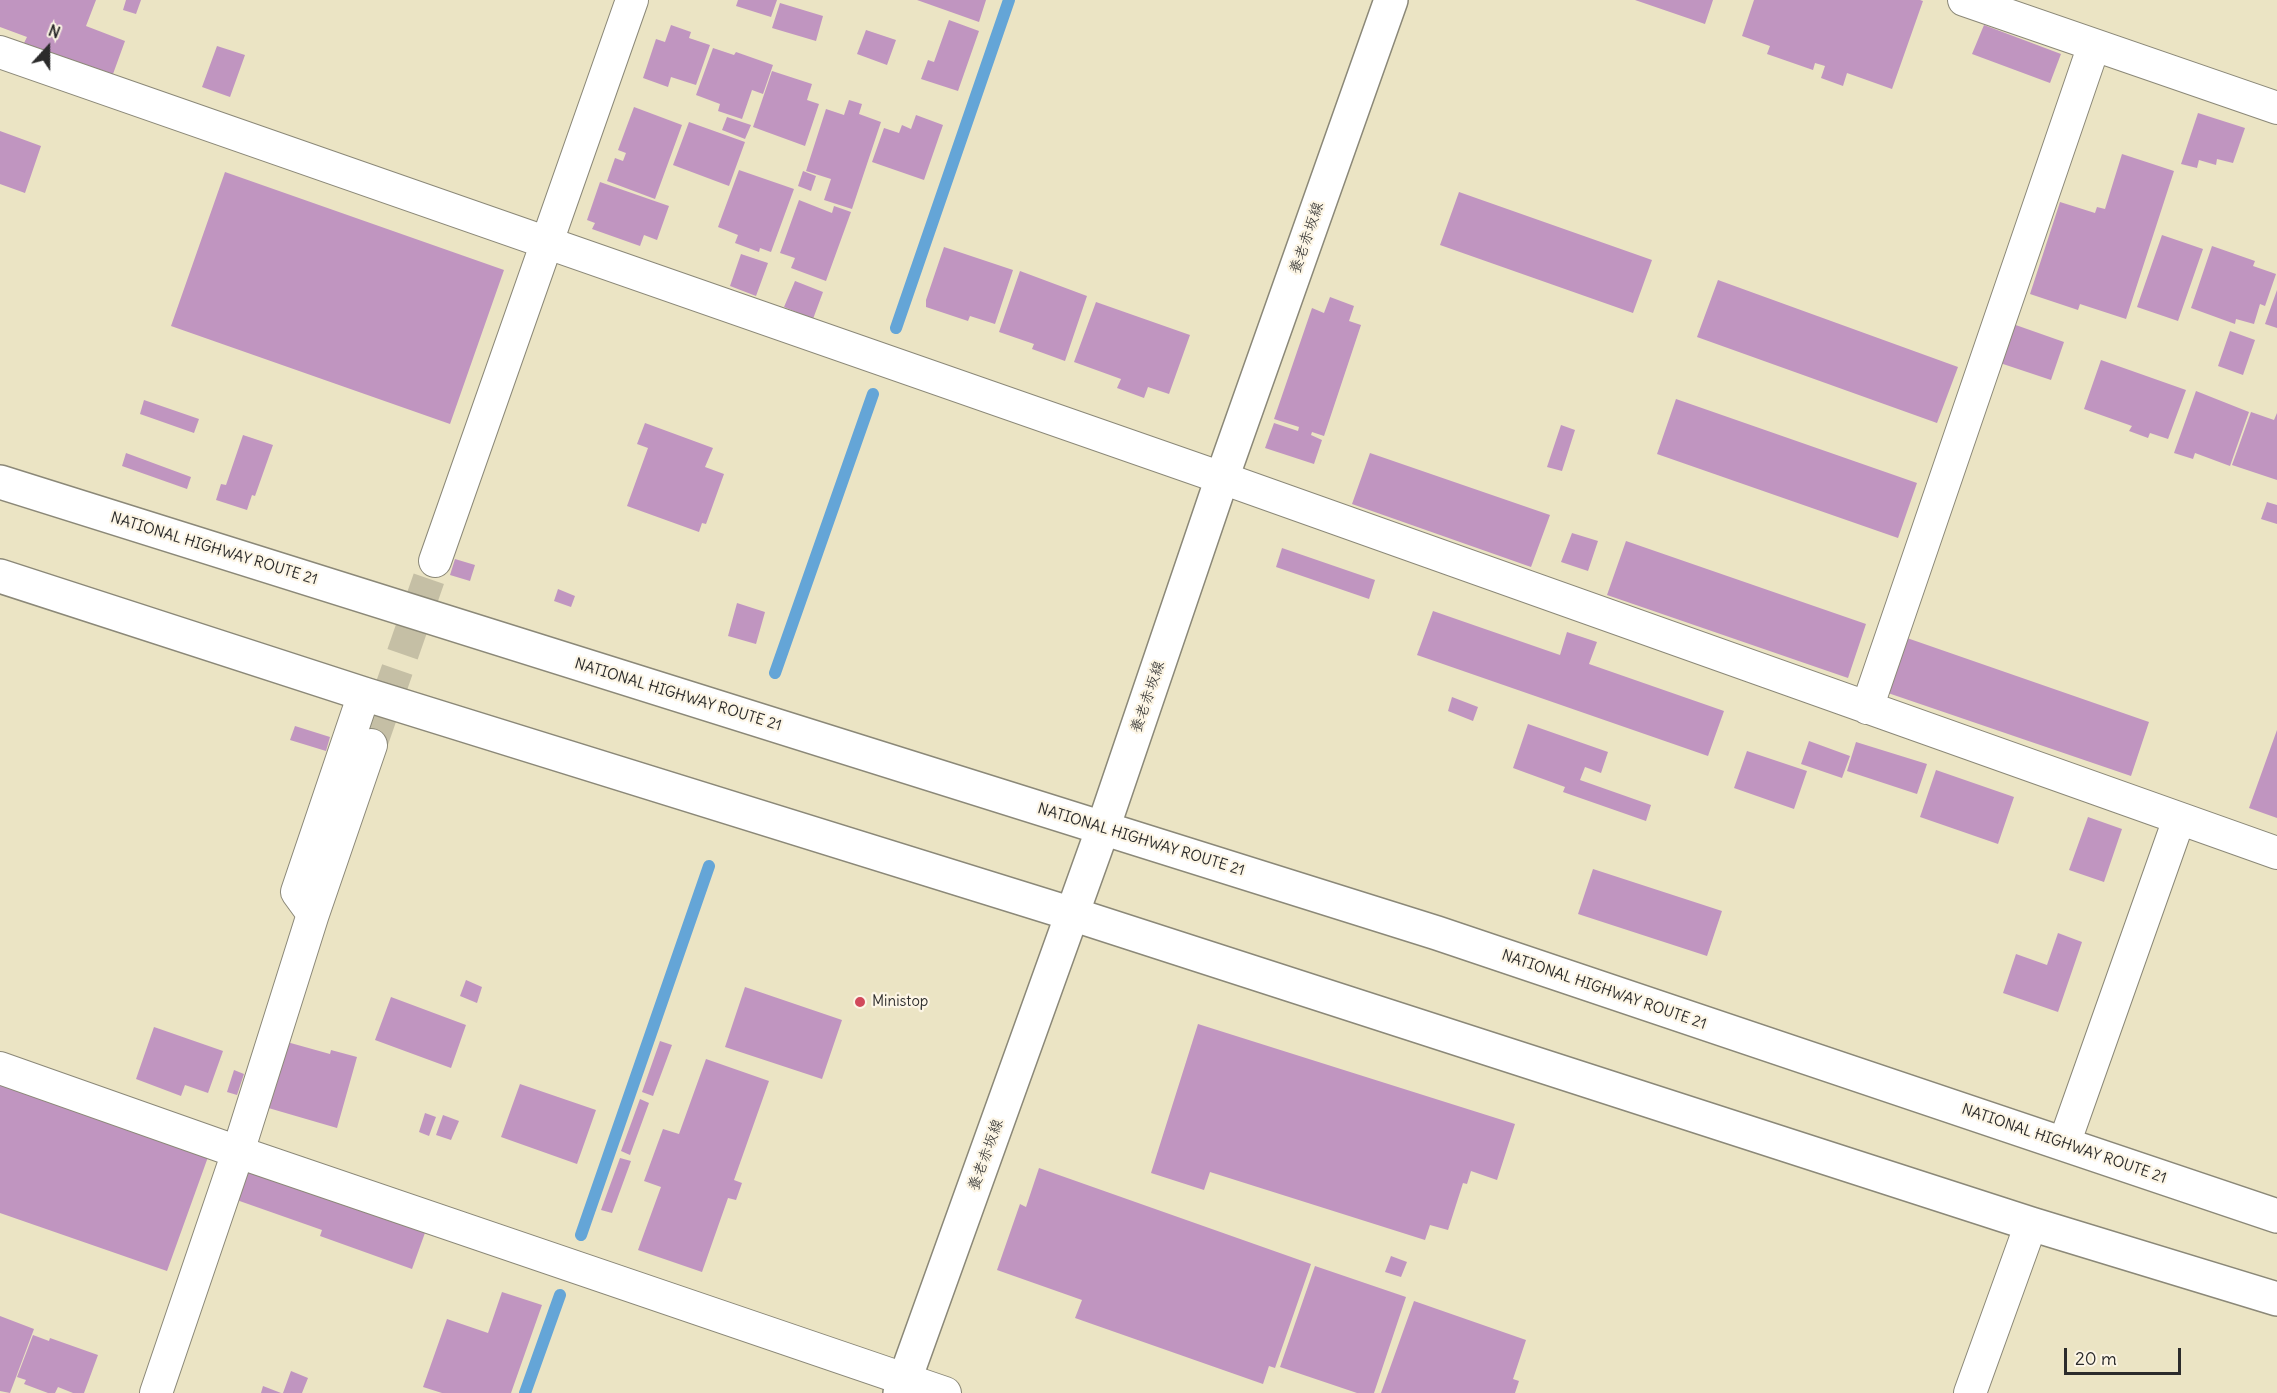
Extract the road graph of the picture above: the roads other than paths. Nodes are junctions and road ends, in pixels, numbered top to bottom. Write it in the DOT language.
graph roads {
  1 [pos="632,0"];
  2 [pos="1391,0"];
  3 [pos="1964,0"];
  4 [pos="2094,45"];
  5 [pos="0,52"];
  6 [pos="2277,108"];
  7 [pos="548,243"];
  8 [pos="1222,478"];
  9 [pos="0,482"];
  10 [pos="435,561"];
  11 [pos="0,576"];
  12 [pos="364,694"];
  13 [pos="1867,708"];
  14 [pos="371,745"];
  15 [pos="2179,819"];
  16 [pos="1103,828"];
  17 [pos="2277,853"];
  18 [pos="313,914"];
  19 [pos="1072,914"];
  20 [pos="0,1068"];
  21 [pos="2064,1144"];
  22 [pos="238,1152"];
  23 [pos="2277,1216"];
  24 [pos="2031,1224"];
  25 [pos="2277,1299"];
  26 [pos="903,1386"];
  27 [pos="156,1393"];
  28 [pos="945,1393"];
  29 [pos="1970,1393"];
  1 -- 7 [label="street"];
  2 -- 8 [label="main road, 養老赤坂線"];
  3 -- 4 [label="street"];
  4 -- 6 [label="street"];
  4 -- 13 [label="street"];
  5 -- 7 [label="street"];
  7 -- 8 [label="street"];
  7 -- 10 [label="street"];
  8 -- 13 [label="street"];
  8 -- 16 [label="main road, 養老赤坂線"];
  9 -- 16 [label="main road, NATIONAL HIGHWAY ROUTE 21"];
  11 -- 12 [label="main road"];
  12 -- 18 [label="street"];
  12 -- 19 [label="main road"];
  13 -- 15 [label="street"];
  14 -- 18 [label="street"];
  15 -- 17 [label="street"];
  15 -- 21 [label="street"];
  16 -- 19 [label="main road, 養老赤坂線"];
  16 -- 21 [label="main road, NATIONAL HIGHWAY ROUTE 21"];
  18 -- 22 [label="street"];
  19 -- 24 [label="main road"];
  19 -- 26 [label="main road, 養老赤坂線"];
  20 -- 22 [label="street"];
  21 -- 23 [label="main road, NATIONAL HIGHWAY ROUTE 21"];
  22 -- 26 [label="street"];
  22 -- 27 [label="street"];
  24 -- 25 [label="main road"];
  24 -- 29 [label="street"];
  26 -- 28 [label="street"];
}
